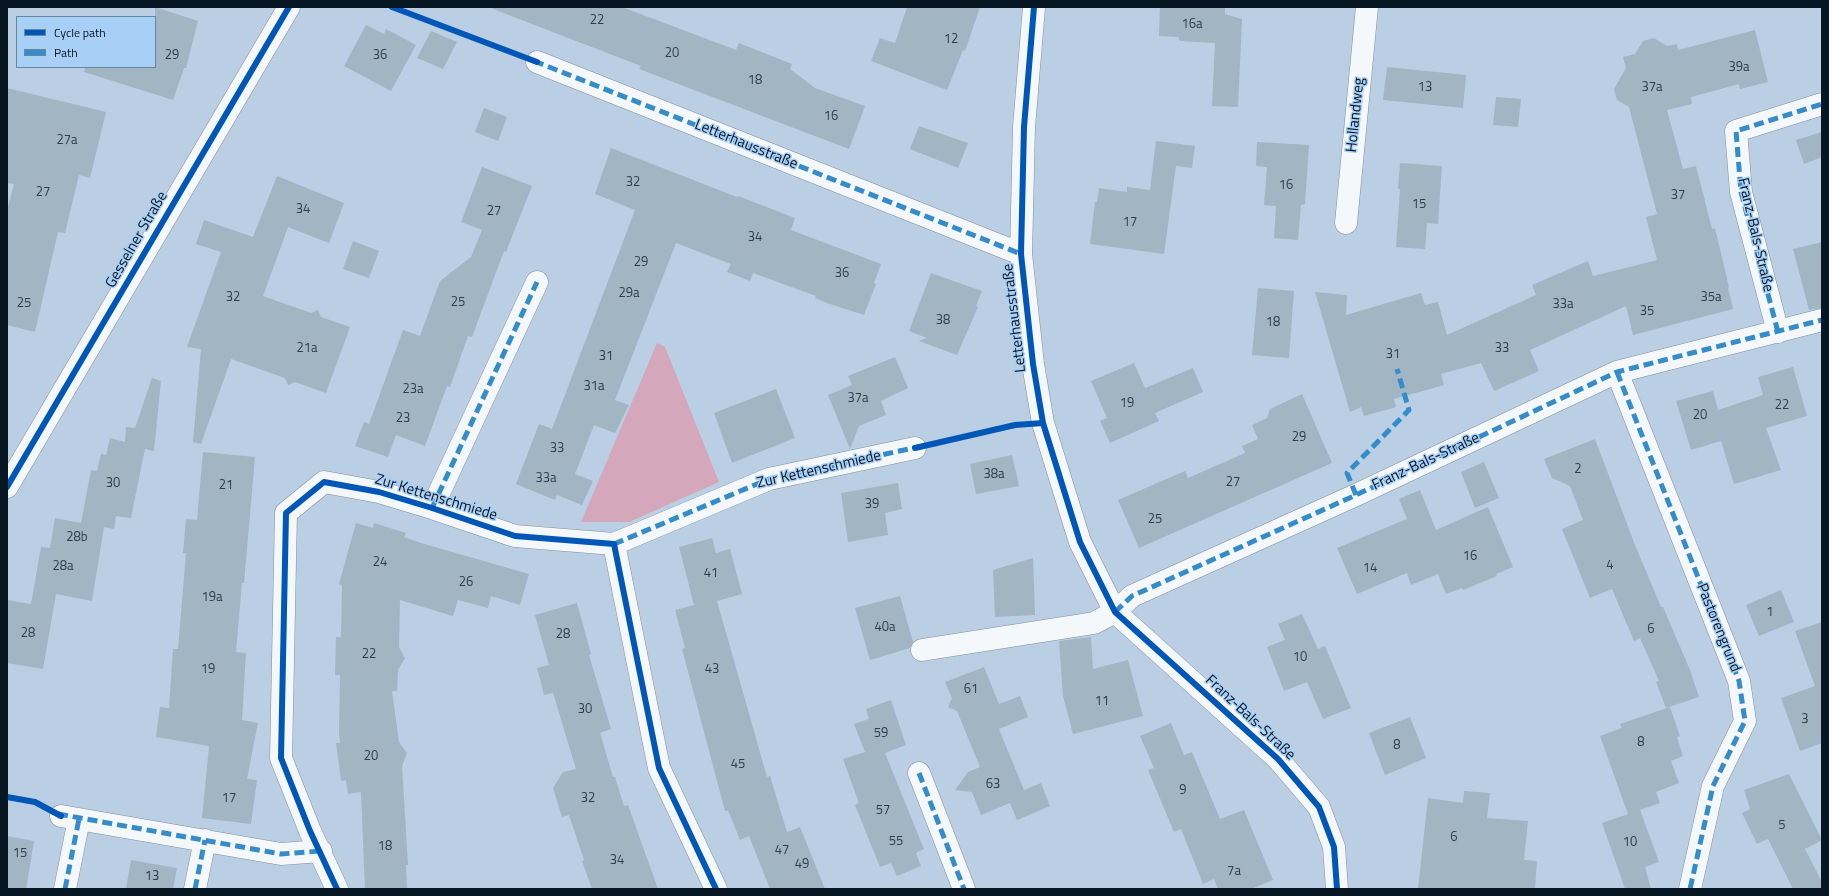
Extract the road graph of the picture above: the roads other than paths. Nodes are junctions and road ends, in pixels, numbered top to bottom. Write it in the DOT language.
graph roads {
  1 [pos="289,7"];
  2 [pos="1034,7"];
  3 [pos="1367,7"];
  4 [pos="537,62"];
  5 [pos="1822,104"];
  6 [pos="1346,223"];
  7 [pos="1021,254"];
  8 [pos="536,282"];
  9 [pos="1822,320"];
  10 [pos="1778,332"];
  11 [pos="1617,372"];
  12 [pos="915,448"];
  13 [pos="7,487"];
  14 [pos="432,508"];
  15 [pos="614,544"];
  16 [pos="1115,612"];
  17 [pos="922,650"];
  18 [pos="919,773"];
  19 [pos="205,840"];
  20 [pos="321,851"];
  21 [pos="65,889"];
  22 [pos="195,889"];
  23 [pos="337,889"];
  24 [pos="716,889"];
  25 [pos="964,889"];
  26 [pos="1337,889"];
  27 [pos="1690,889"];
  1 -- 13 [label="street, Gesselner Straße"];
  2 -- 7 [label="street, Letterhausstraße"];
  3 -- 6 [label="street, Hollandweg"];
  4 -- 7 [label="street, Letterhausstraße"];
  5 -- 10 [label="street, Franz-Bals-Straße"];
  7 -- 16 [label="street, Letterhausstraße"];
  8 -- 14 [label="street, Zur Kettenschmiede"];
  9 -- 10 [label="street, Franz-Bals-Straße"];
  10 -- 11 [label="street, Franz-Bals-Straße"];
  11 -- 16 [label="street, Franz-Bals-Straße"];
  11 -- 27 [label="street, Pastorengrund"];
  12 -- 15 [label="street, Zur Kettenschmiede"];
  14 -- 15 [label="street, Zur Kettenschmiede"];
  14 -- 20 [label="street, Zur Kettenschmiede"];
  15 -- 24 [label="street"];
  16 -- 17 [label="street"];
  16 -- 26 [label="street, Franz-Bals-Straße"];
  18 -- 25 [label="street"];
  19 -- 20 [label="street"];
  19 -- 21 [label="street"];
  19 -- 22 [label="street"];
  20 -- 23 [label="street, Zur Kettenschmiede"];
}
